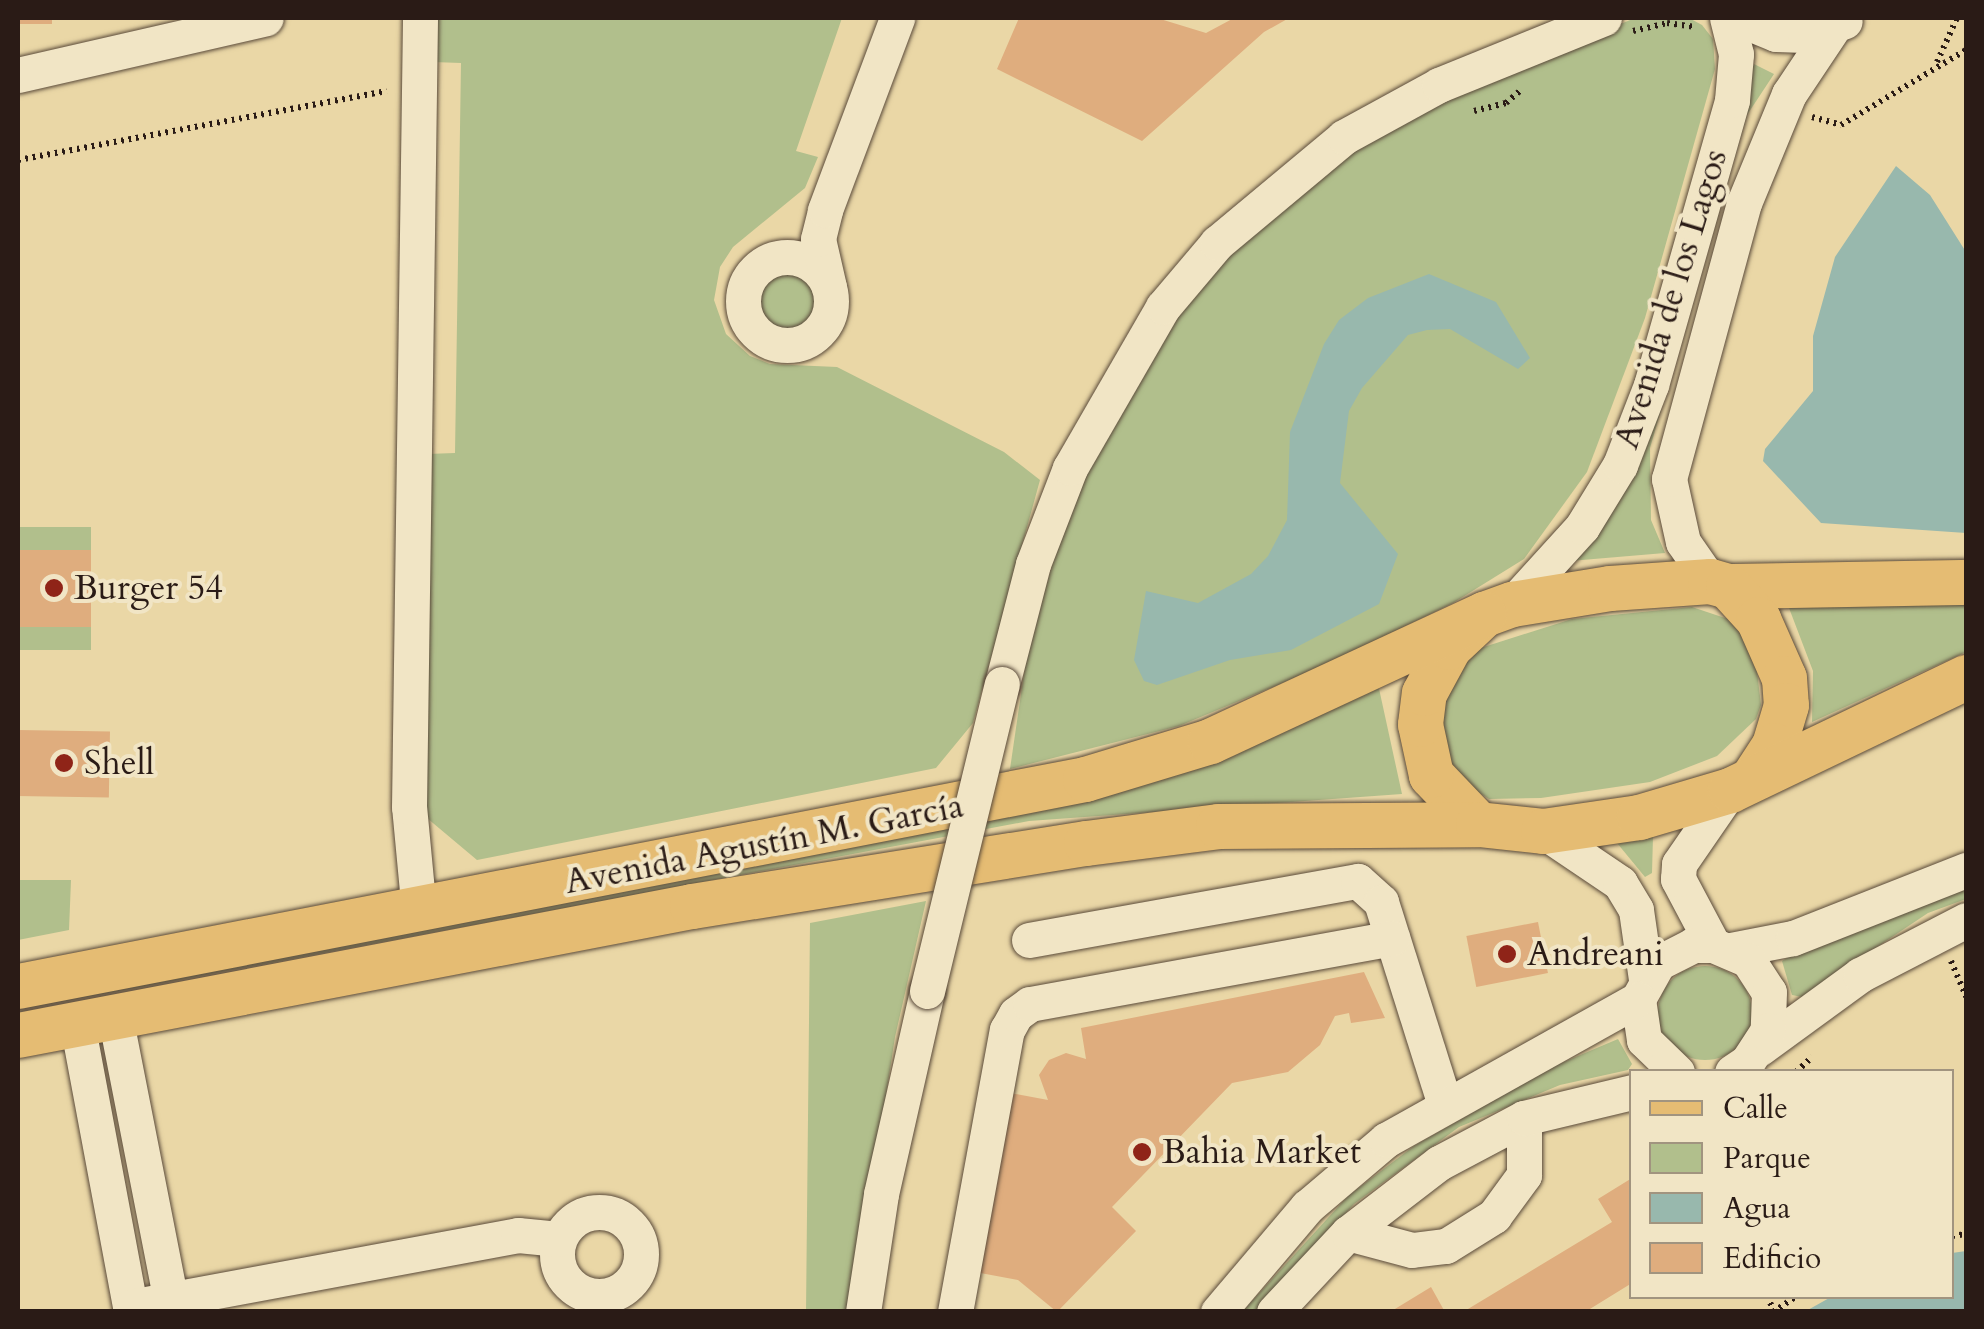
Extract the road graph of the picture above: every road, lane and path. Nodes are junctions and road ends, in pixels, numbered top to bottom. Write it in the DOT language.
graph roads {
  1 [pos="266,18"];
  2 [pos="420,18"];
  3 [pos="897,18"];
  4 [pos="1560,18"];
  5 [pos="1737,18"];
  6 [pos="1957,18"];
  7 [pos="1842,23"];
  8 [pos="1714,24"];
  9 [pos="1611,27"];
  10 [pos="1966,50"];
  11 [pos="1509,53"];
  12 [pos="1936,63"];
  13 [pos="18,75"];
  14 [pos="1534,79"];
  15 [pos="418,86"];
  16 [pos="1782,108"];
  17 [pos="1470,112"];
  18 [pos="18,160"];
  19 [pos="825,210"];
  20 [pos="773,259"];
  21 [pos="829,287"];
  22 [pos="1966,582"];
  23 [pos="1719,584"];
  24 [pos="1498,609"];
  25 [pos="1966,677"];
  26 [pos="1741,783"];
  27 [pos="1478,824"];
  28 [pos="1543,831"];
  29 [pos="1966,870"];
  30 [pos="419,912"];
  31 [pos="1966,920"];
  32 [pos="1392,938"];
  33 [pos="1029,940"];
  34 [pos="1722,947"];
  35 [pos="18,986"];
  36 [pos="1642,989"];
  37 [pos="96,1020"];
  38 [pos="18,1035"];
  39 [pos="1760,1048"];
  40 [pos="1674,1069"];
  41 [pos="1736,1069"];
  42 [pos="1629,1093"];
  43 [pos="1445,1105"];
  44 [pos="1524,1118"];
  45 [pos="1348,1234"];
  46 [pos="559,1239"];
  47 [pos="171,1306"];
  48 [pos="131,1309"];
  49 [pos="862,1312"];
  50 [pos="954,1312"];
  51 [pos="1218,1312"];
  52 [pos="1274,1312"];
  1 -- 13 [label="street"];
  2 -- 15 [label="street"];
  3 -- 19 [label="street"];
  4 -- 11 [label="street"];
  5 -- 7 [label="street"];
  6 -- 12 [label="path"];
  7 -- 16 [label="street, Avenida de los Lagos"];
  8 -- 9 [label="path"];
  8 -- 24 [label="street, Avenida de los Lagos"];
  9 -- 11 [label="street"];
  10 -- 12 [label="path"];
  11 -- 49 [label="street, bridge"];
  12 -- 16 [label="path"];
  14 -- 17 [label="path"];
  15 -- 18 [label="path"];
  15 -- 30 [label="street"];
  16 -- 23 [label="street, Avenida de los Lagos"];
  19 -- 20 [label="street"];
  19 -- 21 [label="street"];
  20 -- 21 [label="street"];
  20 -- 21 [label="street"];
  22 -- 23 [label="main road"];
  23 -- 24 [label="main road"];
  23 -- 26 [label="main road"];
  24 -- 27 [label="main road"];
  24 -- 30 [label="main road, Avenida Agustín M. García"];
  25 -- 26 [label="main road"];
  26 -- 28 [label="main road"];
  26 -- 34 [label="street"];
  27 -- 28 [label="main road"];
  27 -- 37 [label="main road, Avenida Agustín M. García"];
  28 -- 36 [label="street"];
  29 -- 34 [label="street"];
  30 -- 35 [label="main road, Avenida Agustín M. García"];
  31 -- 39 [label="street"];
  32 -- 33 [label="street"];
  32 -- 43 [label="street"];
  32 -- 50 [label="street"];
  34 -- 36 [label="street"];
  34 -- 39 [label="street"];
  36 -- 40 [label="street"];
  36 -- 43 [label="street"];
  37 -- 38 [label="main road, Avenida Agustín M. García"];
  37 -- 47 [label="street"];
  37 -- 48 [label="street"];
  39 -- 41 [label="street"];
  42 -- 44 [label="street"];
  43 -- 51 [label="street"];
  44 -- 45 [label="street"];
  44 -- 45 [label="street"];
  45 -- 52 [label="street"];
  46 -- 47 [label="street"];
  47 -- 48 [label="street"];
}
